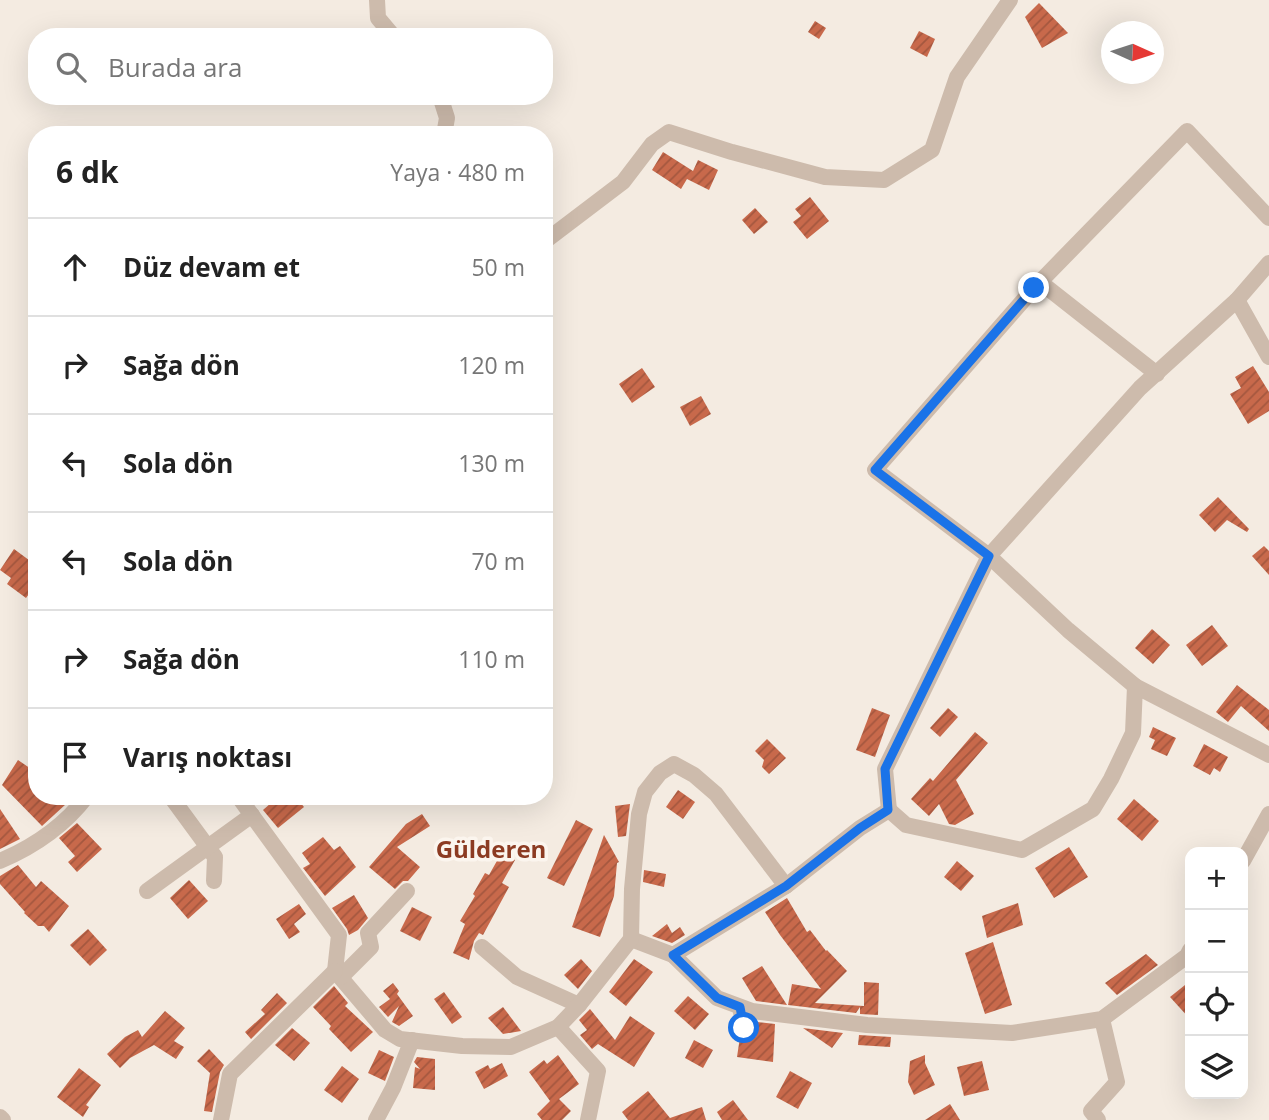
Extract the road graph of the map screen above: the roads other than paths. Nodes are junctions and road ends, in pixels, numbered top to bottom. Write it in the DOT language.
graph roads {
  1 [pos="377,0"];
  2 [pos="1010,0"];
  3 [pos="386,28"];
  4 [pos="443,105"];
  5 [pos="446,126"];
  6 [pos="1269,218"];
  7 [pos="553,235"];
  8 [pos="1269,263"];
  9 [pos="1040,282"];
  10 [pos="1237,300"];
  11 [pos="1269,357"];
  12 [pos="1157,374"];
  13 [pos="989,556"];
  14 [pos="1135,686"];
  15 [pos="1269,755"];
  16 [pos="80,805"];
  17 [pos="177,805"];
  18 [pos="245,805"];
  19 [pos="888,810"];
  20 [pos="1269,814"];
  21 [pos="252,815"];
  22 [pos="1262,844"];
  23 [pos="207,847"];
  24 [pos="1248,857"];
  25 [pos="0,861"];
  26 [pos="214,881"];
  27 [pos="786,886"];
  28 [pos="147,891"];
  29 [pos="407,891"];
  30 [pos="631,939"];
  31 [pos="482,947"];
  32 [pos="673,955"];
  33 [pos="1185,957"];
  34 [pos="338,974"];
  35 [pos="579,1005"];
  36 [pos="740,1007"];
  37 [pos="1102,1019"];
  38 [pos="558,1027"];
  39 [pos="744,1028"];
  40 [pos="412,1040"];
  41 [pos="593,1117"];
  42 [pos="1089,1117"];
  43 [pos="221,1120"];
  44 [pos="376,1120"];
  1 -- 3 [label="street"];
  2 -- 7 [label="street"];
  4 -- 5 [label="street"];
  6 -- 9 [label="street"];
  8 -- 10 [label="street"];
  9 -- 12 [label="street"];
  9 -- 13 [label="street"];
  10 -- 11 [label="street"];
  10 -- 12 [label="street"];
  12 -- 13 [label="street"];
  13 -- 14 [label="street"];
  13 -- 19 [label="street"];
  14 -- 15 [label="street"];
  14 -- 19 [label="street"];
  16 -- 25 [label="street"];
  17 -- 23 [label="street"];
  18 -- 21 [label="street"];
  19 -- 27 [label="street"];
  20 -- 22 [label="street"];
  21 -- 23 [label="street"];
  21 -- 34 [label="street"];
  22 -- 24 [label="street"];
  23 -- 26 [label="street"];
  23 -- 28 [label="street"];
  27 -- 30 [label="street"];
  27 -- 32 [label="street"];
  29 -- 34 [label="street"];
  30 -- 32 [label="street"];
  30 -- 35 [label="street"];
  31 -- 35 [label="street"];
  32 -- 36 [label="street"];
  33 -- 37 [label="street"];
  34 -- 40 [label="street"];
  34 -- 43 [label="street"];
  35 -- 38 [label="street"];
  36 -- 37 [label="street"];
  36 -- 39 [label="street"];
  37 -- 42 [label="street"];
  38 -- 40 [label="street"];
  38 -- 41 [label="street"];
  40 -- 44 [label="street"];
}
